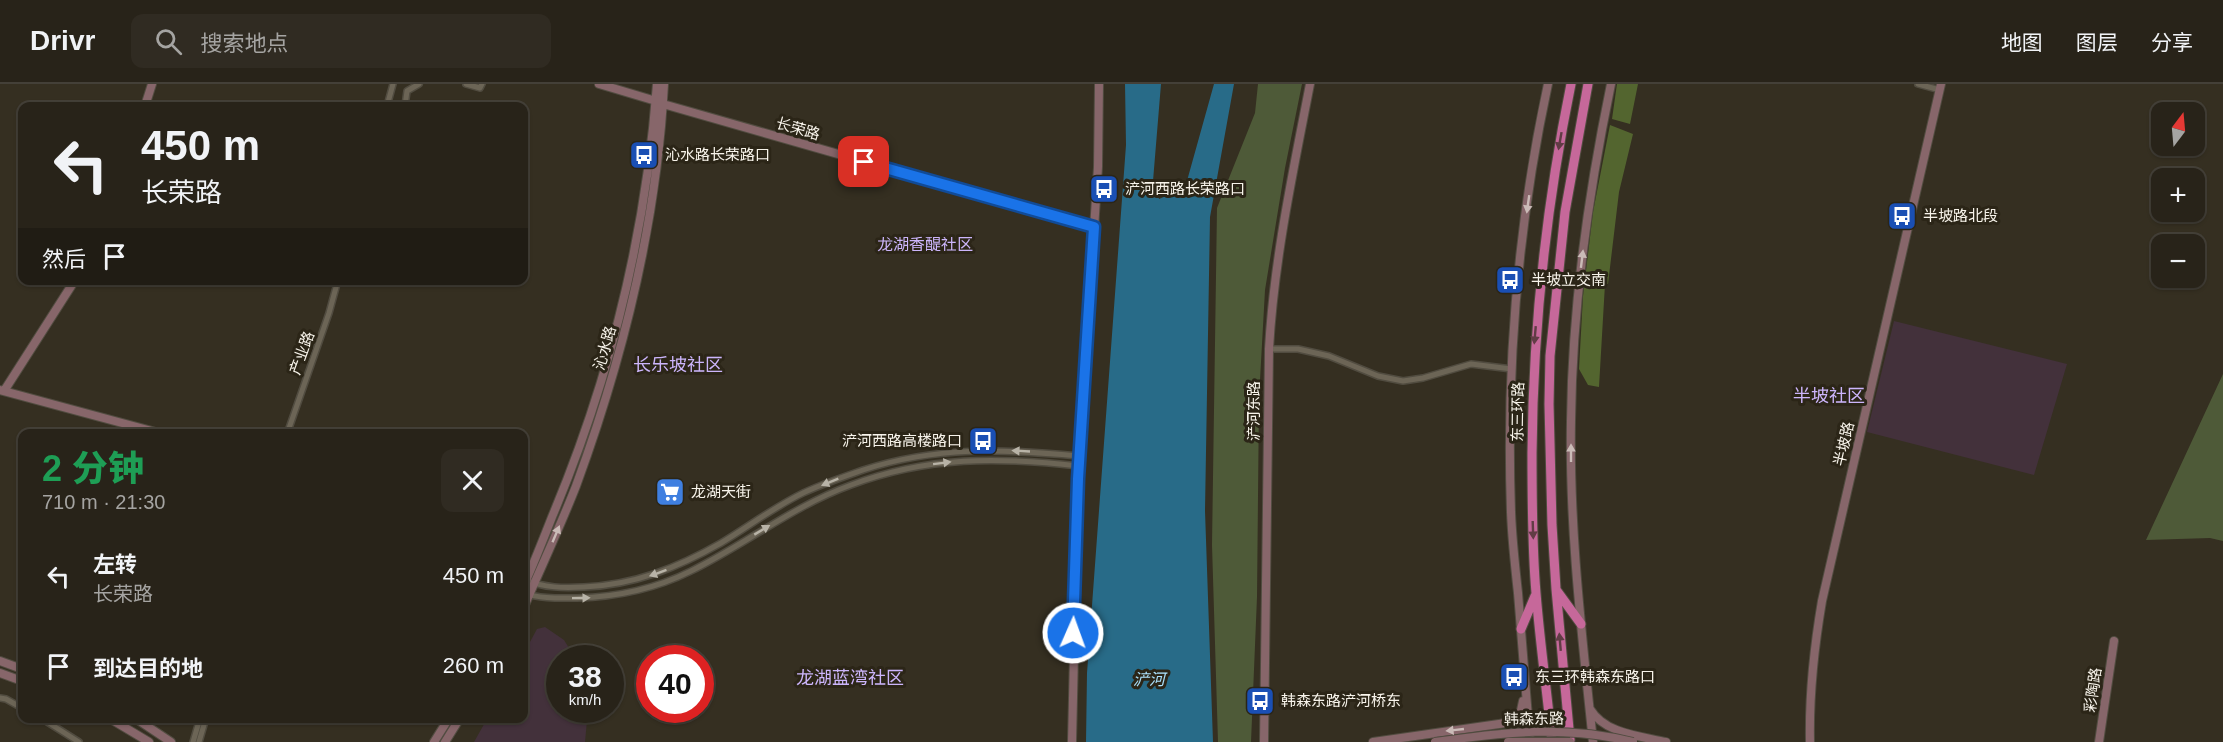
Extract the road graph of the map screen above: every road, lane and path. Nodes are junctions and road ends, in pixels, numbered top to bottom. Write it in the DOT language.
graph roads {
  1 [pos="152,84"];
  2 [pos="393,84"];
  3 [pos="419,84"];
  4 [pos="466,84"];
  5 [pos="482,84"];
  6 [pos="598,84"];
  7 [pos="657,84"];
  8 [pos="664,84"];
  9 [pos="1099,84"];
  10 [pos="1310,84"];
  11 [pos="1548,84"];
  12 [pos="1571,84"];
  13 [pos="1588,84"];
  14 [pos="1611,84"];
  15 [pos="1918,84"];
  16 [pos="1940,87"];
  17 [pos="146,102"];
  18 [pos="388,102"];
  19 [pos="406,102"];
  20 [pos="659,102"];
  21 [pos="1094,227"];
  22 [pos="72,285"];
  23 [pos="337,285"];
  24 [pos="1269,348"];
  25 [pos="1512,369"];
  26 [pos="2,391"];
  27 [pos="144,429"];
  28 [pos="288,429"];
  29 [pos="1080,456"];
  30 [pos="1079,466"];
  31 [pos="528,581"];
  32 [pos="528,583"];
  33 [pos="1556,589"];
  34 [pos="528,594"];
  35 [pos="1536,594"];
  36 [pos="1581,624"];
  37 [pos="1521,629"];
  38 [pos="2114,641"];
  39 [pos="0,661"];
  40 [pos="18,668"];
  41 [pos="0,674"];
  42 [pos="18,680"];
  43 [pos="1525,684"];
  44 [pos="0,698"];
  45 [pos="18,706"];
  46 [pos="1589,707"];
  47 [pos="49,723"];
  48 [pos="118,723"];
  49 [pos="142,723"];
  50 [pos="199,723"];
  51 [pos="205,723"];
  52 [pos="446,723"];
  53 [pos="457,723"];
  54 [pos="1264,732"];
  55 [pos="79,742"];
  56 [pos="149,742"];
  57 [pos="171,742"];
  58 [pos="193,742"];
  59 [pos="199,742"];
  60 [pos="434,742"];
  61 [pos="445,742"];
  62 [pos="1072,742"];
  63 [pos="1264,742"];
  64 [pos="1269,742"];
  65 [pos="1373,742"];
  66 [pos="1435,742"];
  67 [pos="1508,742"];
  68 [pos="1530,742"];
  69 [pos="1552,742"];
  70 [pos="1570,742"];
  71 [pos="1593,742"];
  72 [pos="1633,742"];
  73 [pos="1666,742"];
  74 [pos="1810,742"];
  75 [pos="2099,742"];
  1 -- 17 [label="street"];
  2 -- 18 [label="street"];
  3 -- 19 [label="street"];
  4 -- 5 [label="street"];
  6 -- 20 [label="street, 长荣路"];
  7 -- 20 [label="street, 沁水路"];
  8 -- 20 [label="street, 沁水路"];
  9 -- 21 [label="street"];
  10 -- 24 [label="street, 浐河东路"];
  11 -- 25 [label="street, one-way"];
  12 -- 35 [label="highway, 东三环路, one-way"];
  13 -- 33 [label="highway, 东三环路"];
  36 -- 14 [label="street, one-way"];
  15 -- 16 [label="street"];
  16 -- 74 [label="street, 半坡路"];
  20 -- 21 [label="street, 长荣路"];
  20 -- 31 [label="street, 沁水路"];
  21 -- 29 [label="street"];
  22 -- 26 [label="street"];
  23 -- 28 [label="street, 产业路"];
  24 -- 25 [label="street"];
  24 -- 54 [label="street, 浐河东路"];
  25 -- 37 [label="street"];
  26 -- 27 [label="street"];
  29 -- 30 [label="street"];
  29 -- 32 [label="street, one-way"];
  34 -- 30 [label="street, one-way"];
  30 -- 62 [label="street"];
  33 -- 36 [label="highway"];
  70 -- 33 [label="highway, 东三环路, one-way"];
  35 -- 37 [label="highway"];
  35 -- 69 [label="highway, 东三环路"];
  36 -- 46 [label="street"];
  37 -- 43 [label="street"];
  38 -- 75 [label="street, 彩陶路"];
  39 -- 40 [label="street"];
  41 -- 42 [label="street"];
  43 -- 65 [label="street, one-way"];
  43 -- 68 [label="street"];
  44 -- 45 [label="street"];
  46 -- 71 [label="street"];
  46 -- 73 [label="street"];
  47 -- 55 [label="street"];
  48 -- 56 [label="street"];
  49 -- 57 [label="street"];
  50 -- 58 [label="street"];
  51 -- 59 [label="street"];
  52 -- 60 [label="street"];
  53 -- 61 [label="street"];
  54 -- 63 [label="street, 浐河东路"];
  54 -- 64 [label="street"];
  66 -- 72 [label="street, 韩森东路, bridge"];
  67 -- 70 [label="street, 韩森东路, bridge"];
}
